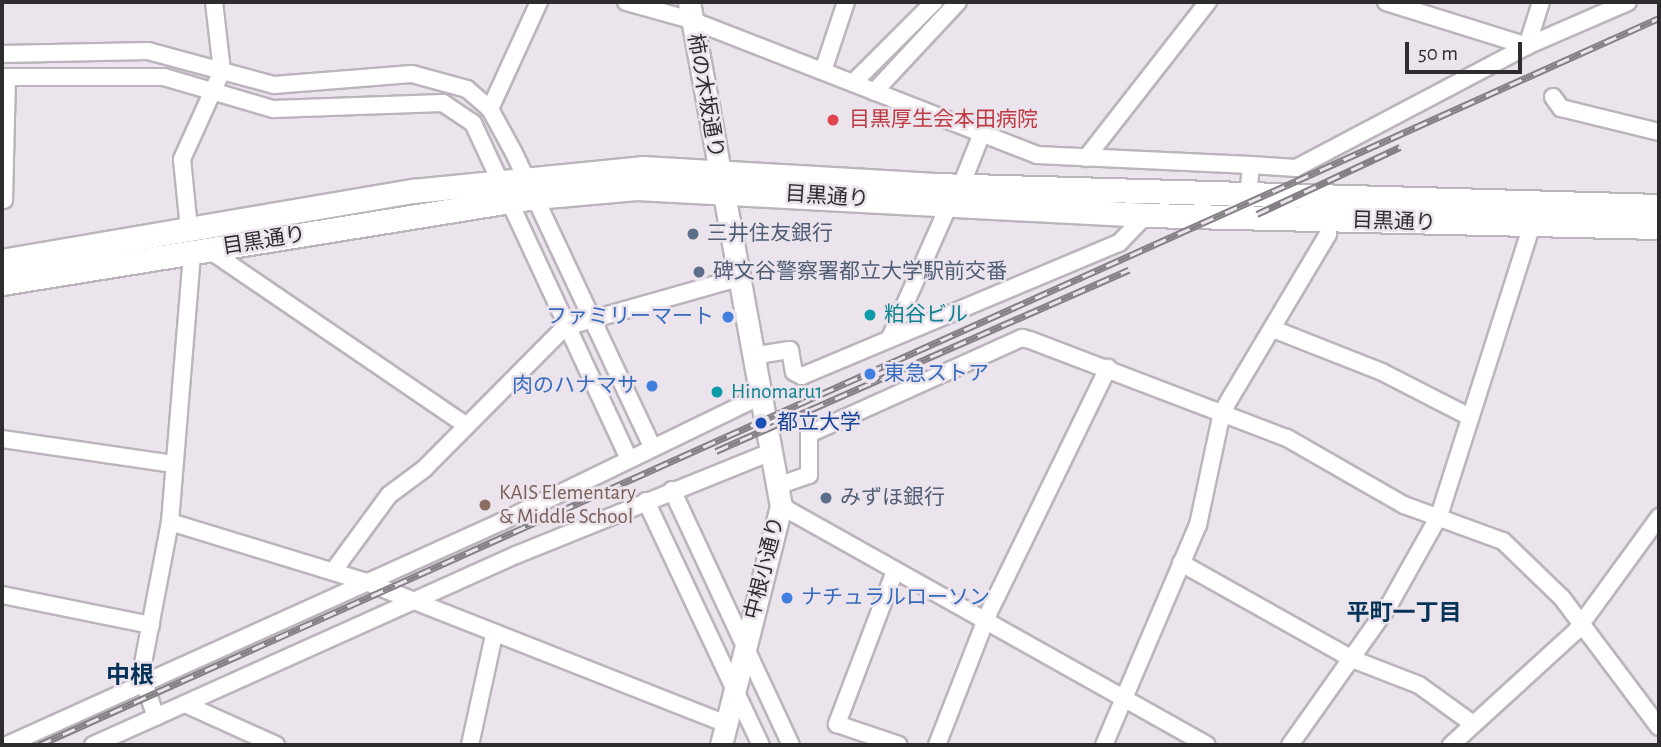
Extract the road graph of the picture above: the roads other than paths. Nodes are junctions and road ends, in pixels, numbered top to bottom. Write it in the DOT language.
graph roads {
  1 [pos="214,2"];
  2 [pos="540,2"];
  3 [pos="626,2"];
  4 [pos="846,2"];
  5 [pos="934,2"];
  6 [pos="958,2"];
  7 [pos="1208,2"];
  8 [pos="1386,2"];
  9 [pos="1541,2"];
  10 [pos="1628,2"];
  11 [pos="690,11"];
  12 [pos="1527,46"];
  13 [pos="2,54"];
  14 [pos="222,71"];
  15 [pos="823,71"];
  16 [pos="4,78"];
  17 [pos="853,83"];
  18 [pos="215,92"];
  19 [pos="874,92"];
  20 [pos="1553,97"];
  21 [pos="490,109"];
  22 [pos="1659,132"];
  23 [pos="982,133"];
  24 [pos="1068,157"];
  25 [pos="1086,158"];
  26 [pos="1251,166"];
  27 [pos="720,181"];
  28 [pos="530,187"];
  29 [pos="1065,190"];
  30 [pos="505,191"];
  31 [pos="955,195"];
  32 [pos="1248,195"];
  33 [pos="4,200"];
  34 [pos="1659,206"];
  35 [pos="1146,215"];
  36 [pos="1328,220"];
  37 [pos="1659,227"];
  38 [pos="1531,228"];
  39 [pos="189,229"];
  40 [pos="200,252"];
  41 [pos="2,261"];
  42 [pos="738,278"];
  43 [pos="2,283"];
  44 [pos="588,317"];
  45 [pos="565,327"];
  46 [pos="1273,330"];
  47 [pos="890,338"];
  48 [pos="754,363"];
  49 [pos="1108,368"];
  50 [pos="760,396"];
  51 [pos="1222,412"];
  52 [pos="1470,417"];
  53 [pos="466,425"];
  54 [pos="2,439"];
  55 [pos="771,452"];
  56 [pos="640,454"];
  57 [pos="174,464"];
  58 [pos="660,495"];
  59 [pos="779,496"];
  60 [pos="1439,516"];
  61 [pos="1659,517"];
  62 [pos="170,522"];
  63 [pos="1181,564"];
  64 [pos="334,570"];
  65 [pos="895,571"];
  66 [pos="366,582"];
  67 [pos="2,595"];
  68 [pos="407,603"];
  69 [pos="986,621"];
  70 [pos="1582,624"];
  71 [pos="151,625"];
  72 [pos="494,635"];
  73 [pos="744,652"];
  74 [pos="1352,659"];
  75 [pos="142,685"];
  76 [pos="735,685"];
  77 [pos="1122,698"];
  78 [pos="185,704"];
  79 [pos="156,717"];
  80 [pos="727,724"];
  81 [pos="1473,724"];
  82 [pos="134,727"];
  83 [pos="1659,727"];
  84 [pos="7,745"];
  85 [pos="93,745"];
  86 [pos="134,745"];
  87 [pos="276,745"];
  88 [pos="470,745"];
  89 [pos="722,745"];
  90 [pos="761,745"];
  91 [pos="791,745"];
  92 [pos="899,745"];
  93 [pos="937,745"];
  94 [pos="1104,745"];
  95 [pos="1207,745"];
  96 [pos="1290,745"];
  97 [pos="1451,745"];
  1 -- 14 [label="street"];
  2 -- 21 [label="street"];
  3 -- 11 [label="street"];
  4 -- 15 [label="street"];
  5 -- 17 [label="street"];
  6 -- 19 [label="street"];
  7 -- 25 [label="street"];
  8 -- 12 [label="street"];
  9 -- 12 [label="street"];
  10 -- 12 [label="street"];
  11 -- 15 [label="street"];
  11 -- 27 [label="street, 柿の木坂通り"];
  12 -- 26 [label="street"];
  13 -- 14 [label="street"];
  14 -- 18 [label="street"];
  14 -- 21 [label="street"];
  15 -- 17 [label="street"];
  16 -- 18 [label="street"];
  16 -- 33 [label="street"];
  17 -- 19 [label="street"];
  18 -- 30 [label="street"];
  18 -- 39 [label="street"];
  19 -- 23 [label="street"];
  20 -- 22 [label="street"];
  21 -- 28 [label="street"];
  23 -- 24 [label="street"];
  23 -- 31 [label="street"];
  24 -- 25 [label="street"];
  24 -- 29 [label="street"];
  25 -- 26 [label="street"];
  26 -- 32 [label="street"];
  27 -- 28 [label="main road, 目黒通り"];
  27 -- 31 [label="main road, 目黒通り"];
  27 -- 42 [label="street, 中根小通り"];
  28 -- 30 [label="main road, 目黒通り"];
  28 -- 44 [label="street"];
  29 -- 31 [label="main road, 目黒通り"];
  29 -- 32 [label="main road, 目黒通り"];
  30 -- 39 [label="main road, 目黒通り"];
  30 -- 40 [label="main road, 目黒通り"];
  30 -- 45 [label="street"];
  31 -- 35 [label="main road, 目黒通り"];
  31 -- 47 [label="street"];
  32 -- 34 [label="main road, 目黒通り"];
  35 -- 36 [label="main road, 目黒通り"];
  35 -- 47 [label="street"];
  36 -- 38 [label="main road, 目黒通り"];
  36 -- 46 [label="street"];
  37 -- 38 [label="main road, 目黒通り"];
  38 -- 52 [label="street"];
  39 -- 41 [label="main road, 目黒通り"];
  40 -- 43 [label="main road, 目黒通り"];
  40 -- 53 [label="street"];
  40 -- 57 [label="street"];
  42 -- 44 [label="street"];
  42 -- 48 [label="street, 中根小通り"];
  44 -- 45 [label="street"];
  44 -- 56 [label="street"];
  45 -- 53 [label="street"];
  45 -- 56 [label="street"];
  46 -- 51 [label="street"];
  46 -- 52 [label="street"];
  47 -- 48 [label="street"];
  48 -- 50 [label="street, 中根小通り"];
  49 -- 51 [label="street"];
  49 -- 59 [label="street"];
  49 -- 69 [label="street"];
  50 -- 55 [label="street, 中根小通り"];
  50 -- 56 [label="street"];
  51 -- 60 [label="street"];
  51 -- 63 [label="street"];
  52 -- 60 [label="street"];
  53 -- 64 [label="street"];
  54 -- 57 [label="street"];
  55 -- 58 [label="street"];
  55 -- 59 [label="street, 中根小通り"];
  56 -- 66 [label="street"];
  57 -- 62 [label="street"];
  58 -- 68 [label="street"];
  58 -- 73 [label="street"];
  58 -- 76 [label="street"];
  59 -- 65 [label="street"];
  59 -- 73 [label="street, 中根小通り"];
  60 -- 70 [label="street"];
  60 -- 74 [label="street"];
  61 -- 70 [label="street"];
  62 -- 64 [label="street"];
  62 -- 71 [label="street"];
  63 -- 74 [label="street"];
  63 -- 77 [label="street"];
  64 -- 66 [label="street"];
  65 -- 69 [label="street"];
  65 -- 92 [label="street"];
  66 -- 68 [label="street"];
  66 -- 75 [label="street"];
  67 -- 71 [label="street"];
  68 -- 72 [label="street"];
  68 -- 78 [label="street"];
  69 -- 77 [label="street"];
  69 -- 93 [label="street"];
  70 -- 81 [label="street"];
  70 -- 83 [label="street"];
  71 -- 75 [label="street"];
  72 -- 80 [label="street"];
  72 -- 88 [label="street"];
  73 -- 76 [label="street, 中根小通り"];
  73 -- 91 [label="street"];
  74 -- 81 [label="street"];
  74 -- 96 [label="street"];
  75 -- 79 [label="street"];
  75 -- 84 [label="street"];
  76 -- 80 [label="street"];
  76 -- 90 [label="street"];
  77 -- 94 [label="street"];
  77 -- 95 [label="street"];
  78 -- 79 [label="street"];
  78 -- 87 [label="street"];
  79 -- 82 [label="street"];
  80 -- 89 [label="street"];
  81 -- 97 [label="street"];
  82 -- 85 [label="street"];
  82 -- 86 [label="street"];
}
